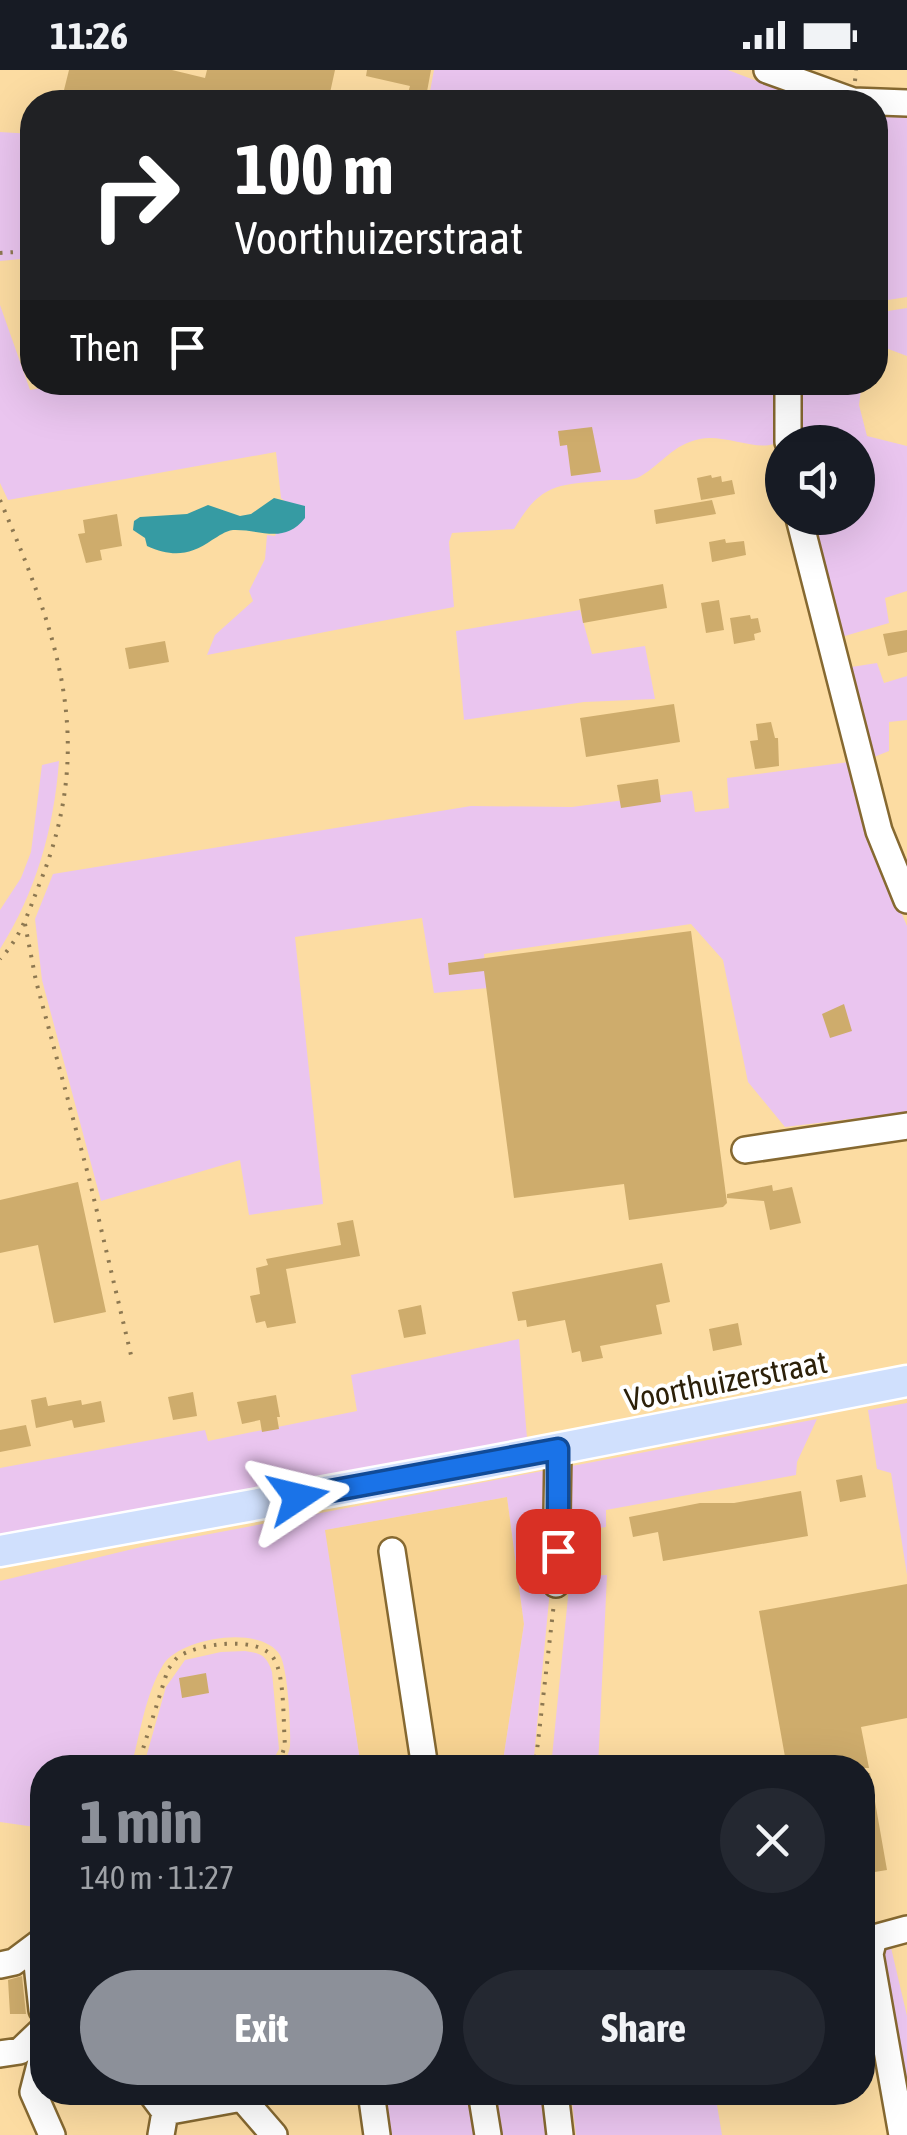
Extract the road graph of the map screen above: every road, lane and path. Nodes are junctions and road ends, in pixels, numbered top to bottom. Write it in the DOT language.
graph roads {
  1 [pos="768,70"];
  2 [pos="821,90"];
  3 [pos="788,395"];
  4 [pos="788,425"];
  5 [pos="0,500"];
  6 [pos="803,535"];
  7 [pos="907,900"];
  8 [pos="25,924"];
  9 [pos="0,959"];
  10 [pos="907,1126"];
  11 [pos="745,1150"];
  12 [pos="131,1356"];
  13 [pos="907,1381"];
  14 [pos="558,1449"];
  15 [pos="0,1551"];
  16 [pos="392,1551"];
  17 [pos="556,1584"];
  18 [pos="141,1755"];
  19 [pos="282,1755"];
  20 [pos="423,1755"];
  21 [pos="536,1755"];
  22 [pos="907,1929"];
  23 [pos="875,1938"];
  24 [pos="30,1952"];
  25 [pos="0,1965"];
  26 [pos="875,2027"];
  27 [pos="30,2042"];
  28 [pos="0,2054"];
  29 [pos="39,2105"];
  30 [pos="196,2105"];
  31 [pos="251,2105"];
  32 [pos="374,2105"];
  33 [pos="483,2105"];
  34 [pos="557,2105"];
  35 [pos="159,2113"];
  36 [pos="52,2135"];
  37 [pos="274,2135"];
  38 [pos="377,2135"];
  39 [pos="488,2135"];
  40 [pos="560,2135"];
  41 [pos="902,2135"];
  1 -- 2 [label="street"];
  3 -- 4 [label="street"];
  5 -- 8 [label="path"];
  6 -- 7 [label="street"];
  8 -- 9 [label="path"];
  8 -- 12 [label="path"];
  10 -- 11 [label="street"];
  13 -- 14 [label="main road, Voorthuizerstraat"];
  14 -- 15 [label="main road, Voorthuizerstraat"];
  14 -- 17 [label="street"];
  16 -- 20 [label="street"];
  17 -- 21 [label="path"];
  18 -- 19 [label="path"];
  22 -- 23 [label="street"];
  24 -- 25 [label="street"];
  26 -- 41 [label="street"];
  27 -- 28 [label="street"];
  29 -- 36 [label="street"];
  30 -- 35 [label="street"];
  31 -- 37 [label="street"];
  32 -- 38 [label="street"];
  33 -- 39 [label="street"];
  34 -- 40 [label="street"];
}
